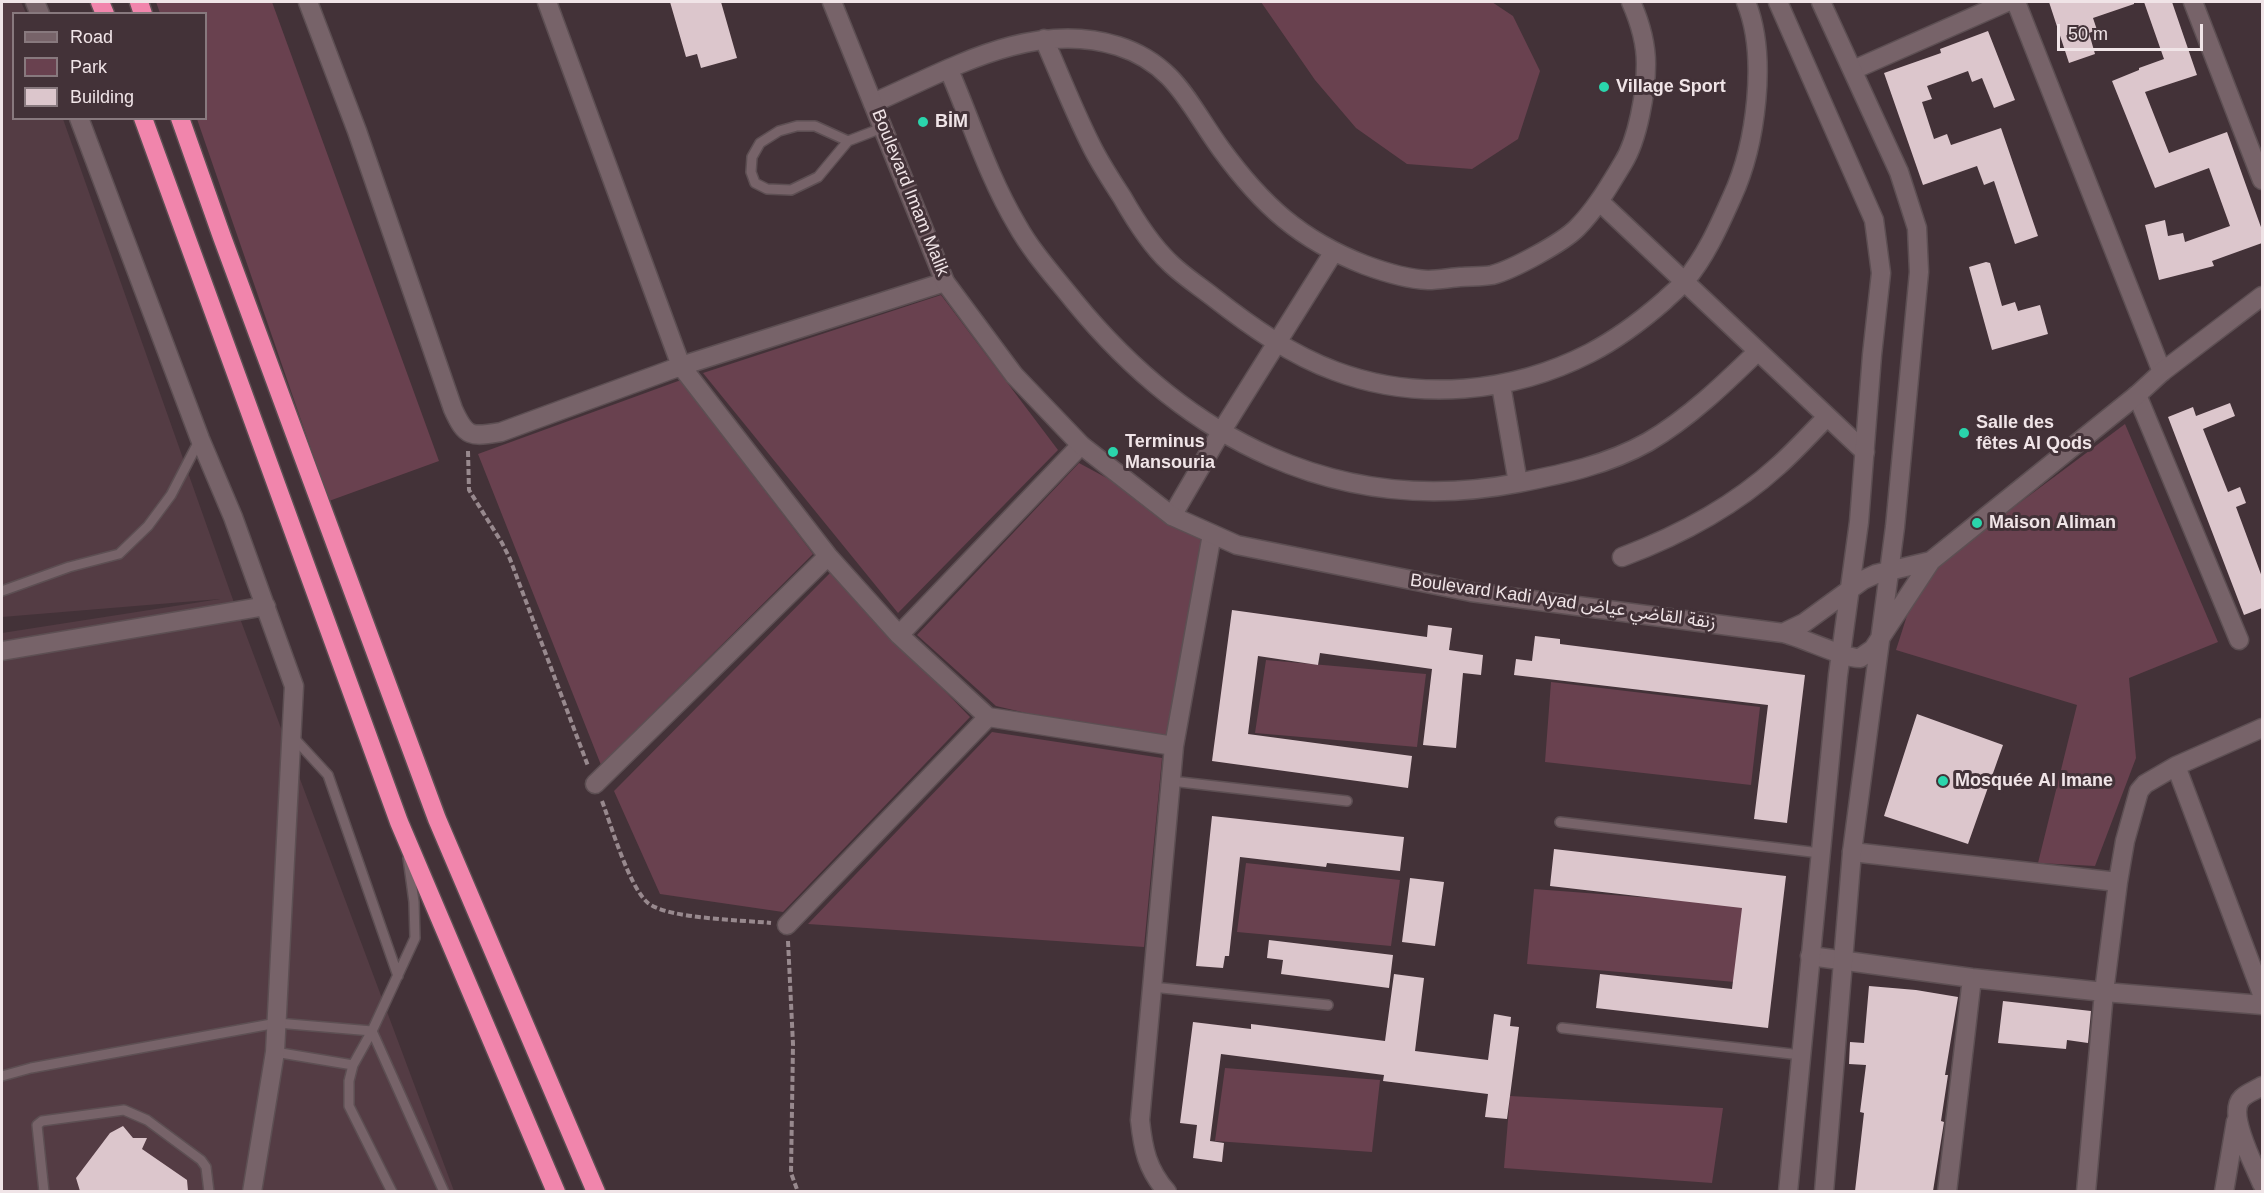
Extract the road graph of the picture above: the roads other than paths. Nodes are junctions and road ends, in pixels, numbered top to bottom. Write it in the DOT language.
graph roads {
  1 [pos="308,2"];
  2 [pos="547,2"];
  3 [pos="832,2"];
  4 [pos="1631,2"];
  5 [pos="1746,2"];
  6 [pos="1778,2"];
  7 [pos="1821,2"];
  8 [pos="2007,2"];
  9 [pos="2016,2"];
  10 [pos="2193,2"];
  11 [pos="1044,39"];
  12 [pos="949,70"];
  13 [pos="1853,70"];
  14 [pos="873,103"];
  15 [pos="80,120"];
  16 [pos="144,120"];
  17 [pos="181,120"];
  18 [pos="882,128"];
  19 [pos="848,141"];
  20 [pos="2262,180"];
  21 [pos="1600,202"];
  22 [pos="1333,253"];
  23 [pos="945,282"];
  24 [pos="1685,282"];
  25 [pos="2262,296"];
  26 [pos="1277,342"];
  27 [pos="1758,351"];
  28 [pos="681,366"];
  29 [pos="2162,372"];
  30 [pos="1501,385"];
  31 [pos="2137,395"];
  32 [pos="1827,417"];
  33 [pos="1221,432"];
  34 [pos="200,439"];
  35 [pos="1081,445"];
  36 [pos="1865,452"];
  37 [pos="1518,483"];
  38 [pos="1172,516"];
  39 [pos="1212,534"];
  40 [pos="828,556"];
  41 [pos="1622,557"];
  42 [pos="1931,561"];
  43 [pos="1889,571"];
  44 [pos="1850,589"];
  45 [pos="2,591"];
  46 [pos="266,606"];
  47 [pos="1783,633"];
  48 [pos="898,635"];
  49 [pos="1880,638"];
  50 [pos="2239,640"];
  51 [pos="2,651"];
  52 [pos="1840,652"];
  53 [pos="988,717"];
  54 [pos="2262,728"];
  55 [pos="292,736"];
  56 [pos="1174,746"];
  57 [pos="2176,766"];
  58 [pos="1171,781"];
  59 [pos="595,784"];
  60 [pos="1347,801"];
  61 [pos="1560,822"];
  62 [pos="405,835"];
  63 [pos="1852,852"];
  64 [pos="1820,853"];
  65 [pos="2118,882"];
  66 [pos="787,925"];
  67 [pos="1810,956"];
  68 [pos="1843,960"];
  69 [pos="398,976"];
  70 [pos="1972,978"];
  71 [pos="1152,987"];
  72 [pos="2104,992"];
  73 [pos="2262,994"];
  74 [pos="1328,1005"];
  75 [pos="2262,1005"];
  76 [pos="278,1023"];
  77 [pos="1562,1028"];
  78 [pos="372,1031"];
  79 [pos="275,1052"];
  80 [pos="1801,1055"];
  81 [pos="353,1065"];
  82 [pos="2,1076"];
  83 [pos="2262,1086"];
  84 [pos="2236,1121"];
  85 [pos="2262,1184"];
  86 [pos="44,1191"];
  87 [pos="209,1191"];
  88 [pos="252,1191"];
  89 [pos="392,1191"];
  90 [pos="444,1191"];
  91 [pos="556,1191"];
  92 [pos="596,1191"];
  93 [pos="1167,1191"];
  94 [pos="1788,1191"];
  95 [pos="1824,1191"];
  96 [pos="1947,1191"];
  97 [pos="2086,1191"];
  98 [pos="2224,1191"];
  1 -- 28 [label="street"];
  2 -- 28 [label="street"];
  3 -- 14 [label="street, Boulevard Imam Malik"];
  4 -- 21 [label="street"];
  5 -- 24 [label="street"];
  6 -- 36 [label="street"];
  7 -- 13 [label="street"];
  8 -- 13 [label="street"];
  9 -- 29 [label="street"];
  10 -- 20 [label="street"];
  11 -- 12 [label="street"];
  11 -- 22 [label="street"];
  11 -- 26 [label="street"];
  12 -- 14 [label="street"];
  12 -- 33 [label="street"];
  13 -- 43 [label="street"];
  14 -- 18 [label="street, Boulevard Imam Malik"];
  15 -- 34 [label="street"];
  16 -- 62 [label="highway"];
  17 -- 92 [label="highway"];
  18 -- 19 [label="lane"];
  18 -- 23 [label="street, Boulevard Imam Malik"];
  19 -- 19 [label="lane"];
  21 -- 22 [label="street"];
  21 -- 24 [label="street"];
  22 -- 26 [label="street"];
  23 -- 28 [label="street"];
  23 -- 35 [label="street, Boulevard Imam Malik"];
  24 -- 27 [label="street"];
  24 -- 30 [label="street"];
  25 -- 29 [label="street"];
  26 -- 30 [label="street"];
  26 -- 33 [label="street"];
  27 -- 32 [label="street"];
  27 -- 37 [label="street"];
  28 -- 40 [label="street"];
  29 -- 31 [label="street"];
  30 -- 37 [label="street"];
  31 -- 42 [label="street"];
  31 -- 50 [label="street"];
  32 -- 36 [label="street"];
  32 -- 41 [label="street"];
  33 -- 37 [label="street"];
  33 -- 38 [label="street"];
  34 -- 45 [label="lane"];
  34 -- 46 [label="street"];
  35 -- 38 [label="street, Boulevard Imam Malik"];
  35 -- 48 [label="street"];
  36 -- 44 [label="street"];
  38 -- 39 [label="street, Boulevard Kadi Ayad زنقة القاضي عياض"];
  39 -- 47 [label="street, Boulevard Kadi Ayad زنقة القاضي عياض"];
  39 -- 56 [label="street"];
  40 -- 48 [label="street"];
  40 -- 59 [label="street"];
  42 -- 43 [label="street"];
  42 -- 49 [label="street"];
  43 -- 44 [label="street"];
  43 -- 49 [label="street"];
  44 -- 47 [label="street"];
  44 -- 52 [label="street"];
  46 -- 51 [label="street"];
  46 -- 55 [label="street"];
  47 -- 52 [label="street, Boulevard Kadi Ayad زنقة القاضي عياض"];
  48 -- 53 [label="street"];
  49 -- 52 [label="street"];
  49 -- 63 [label="street"];
  52 -- 64 [label="street"];
  53 -- 56 [label="street"];
  53 -- 66 [label="street"];
  54 -- 57 [label="street"];
  55 -- 69 [label="lane"];
  55 -- 76 [label="street"];
  56 -- 58 [label="street"];
  57 -- 65 [label="street"];
  57 -- 73 [label="street"];
  58 -- 60 [label="lane"];
  58 -- 71 [label="street"];
  61 -- 64 [label="lane"];
  62 -- 69 [label="lane"];
  62 -- 91 [label="highway"];
  63 -- 65 [label="street"];
  63 -- 68 [label="street"];
  64 -- 67 [label="street"];
  65 -- 72 [label="street"];
  67 -- 68 [label="street"];
  67 -- 80 [label="street"];
  68 -- 70 [label="street"];
  68 -- 95 [label="street"];
  69 -- 78 [label="lane"];
  70 -- 72 [label="street"];
  70 -- 96 [label="street"];
  71 -- 74 [label="lane"];
  71 -- 93 [label="street"];
  72 -- 75 [label="street"];
  72 -- 97 [label="street"];
  76 -- 78 [label="lane"];
  76 -- 79 [label="street"];
  76 -- 82 [label="lane"];
  77 -- 80 [label="lane"];
  78 -- 81 [label="lane"];
  78 -- 90 [label="lane"];
  79 -- 81 [label="lane"];
  79 -- 88 [label="street"];
  80 -- 94 [label="street"];
  81 -- 89 [label="lane"];
  83 -- 84 [label="street"];
  84 -- 85 [label="street"];
  84 -- 98 [label="street"];
  86 -- 87 [label="lane"];
}
